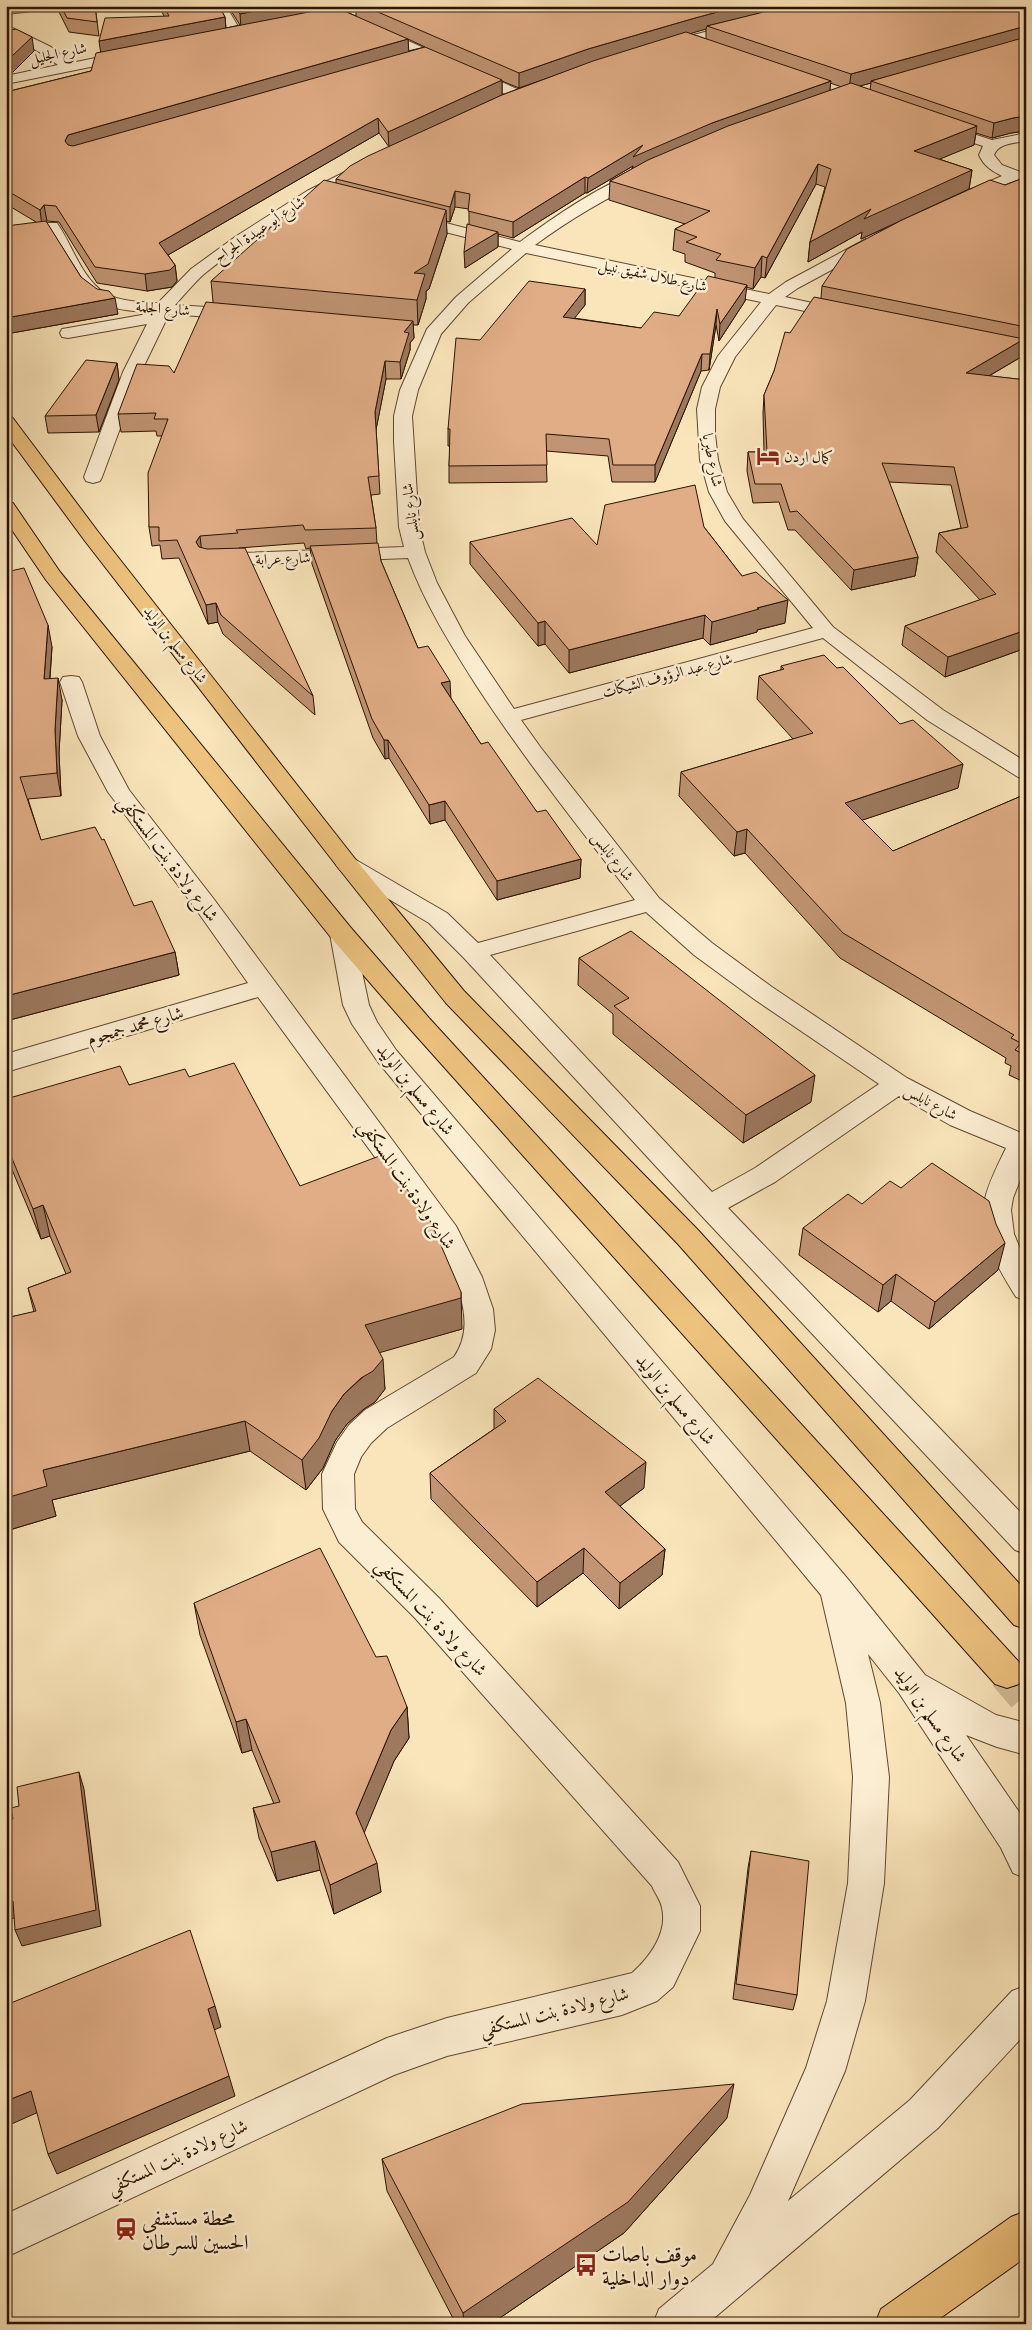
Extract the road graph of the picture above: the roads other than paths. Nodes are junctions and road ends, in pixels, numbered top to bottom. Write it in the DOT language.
graph roads {
  1 [pos="42,6"];
  2 [pos="220,6"];
  3 [pos="380,6"];
  4 [pos="6,10"];
  5 [pos="359,20"];
  6 [pos="301,21"];
  7 [pos="760,21"];
  8 [pos="6,29"];
  9 [pos="219,37"];
  10 [pos="687,40"];
  11 [pos="710,48"];
  12 [pos="652,50"];
  13 [pos="145,52"];
  14 [pos="427,54"];
  15 [pos="408,59"];
  16 [pos="68,67"];
  17 [pos="6,80"];
  18 [pos="527,89"];
  19 [pos="504,102"];
  20 [pos="927,123"];
  21 [pos="1026,137"];
  22 [pos="992,145"];
  23 [pos="380,159"];
  24 [pos="662,166"];
  25 [pos="1020,178"];
  26 [pos="312,194"];
  27 [pos="331,199"];
  28 [pos="956,202"];
  29 [pos="398,216"];
  30 [pos="52,226"];
  31 [pos="886,234"];
  32 [pos="522,248"];
  33 [pos="771,300"];
  34 [pos="161,312"];
  35 [pos="250,316"];
  36 [pos="856,317"];
  37 [pos="68,333"];
  38 [pos="6,421"];
  39 [pos="93,477"];
  40 [pos="6,507"];
  41 [pos="415,552"];
  42 [pos="210,560"];
  43 [pos="826,630"];
  44 [pos="71,682"];
  45 [pos="508,717"];
  46 [pos="1026,772"];
  47 [pos="348,864"];
  48 [pos="650,902"];
  49 [pos="342,934"];
  50 [pos="473,952"];
  51 [pos="264,987"];
  52 [pos="6,1063"];
  53 [pos="898,1084"];
  54 [pos="1024,1145"];
  55 [pos="709,1206"];
  56 [pos="1026,1289"];
  57 [pos="1025,1538"];
  58 [pos="835,1588"];
  59 [pos="1026,1615"];
  60 [pos="1007,1673"];
  61 [pos="911,1682"];
  62 [pos="1026,1739"];
  63 [pos="1026,1861"];
  64 [pos="1026,2005"];
  65 [pos="1026,2232"];
  66 [pos="6,2236"];
  67 [pos="728,2278"];
  68 [pos="674,2324"];
  69 [pos="896,2324"];
  1 -- 4 [label="street"];
  2 -- 9 [label="street"];
  3 -- 5 [label="street"];
  5 -- 6 [label="street"];
  5 -- 14 [label="street"];
  5 -- 18 [label="street"];
  7 -- 10 [label="street"];
  8 -- 16 [label="street"];
  10 -- 11 [label="street"];
  10 -- 12 [label="street"];
  13 -- 16 [label="street, شارع الجليل"];
  14 -- 15 [label="street"];
  14 -- 18 [label="street"];
  16 -- 17 [label="street, شارع الجليل"];
  18 -- 19 [label="street"];
  20 -- 22 [label="street"];
  21 -- 22 [label="street"];
  22 -- 25 [label="street"];
  23 -- 26 [label="street, شارع أبو عبيدة الجراح"];
  24 -- 32 [label="street, شارع نابلس"];
  25 -- 28 [label="street"];
  26 -- 27 [label="street"];
  26 -- 34 [label="street, شارع أبو عبيدة الجراح"];
  29 -- 32 [label="street, شارع طلال شفيق نبيل"];
  30 -- 34 [label="street, شارع الجلمة"];
  31 -- 33 [label="street, شارع طبريا"];
  32 -- 33 [label="street, شارع طلال شفيق نبيل"];
  32 -- 41 [label="street, شارع نابلس"];
  33 -- 36 [label="street, شارع طلال شفيق نبيل"];
  33 -- 43 [label="street, شارع طبريا"];
  34 -- 35 [label="street, شارع الجلمة"];
  34 -- 37 [label="street"];
  34 -- 39 [label="street, شارع أبو عبيدة الجراح"];
  38 -- 47 [label="main road, شارع مسلم بن الوليد"];
  40 -- 49 [label="main road, شارع مسلم بن الوليد"];
  41 -- 42 [label="street, شارع عرابة"];
  41 -- 45 [label="street, شارع نابلس"];
  43 -- 45 [label="street, شارع عبد الرؤوف الشيكات"];
  43 -- 46 [label="street, شارع طبريا"];
  44 -- 51 [label="street, شارع ولادة بنت المستكفي"];
  45 -- 48 [label="street, شارع نابلس"];
  47 -- 50 [label="street, شارع مسلم بن الوليد"];
  47 -- 59 [label="main road, شارع مسلم بن الوليد"];
  48 -- 50 [label="street"];
  48 -- 53 [label="street, شارع نابلس"];
  49 -- 58 [label="street, شارع مسلم بن الوليد"];
  49 -- 60 [label="main road, شارع مسلم بن الوليد"];
  50 -- 55 [label="street, شارع مسلم بن الوليد"];
  51 -- 52 [label="street, شارع محمد جمجوم"];
  51 -- 66 [label="street, شارع ولادة بنت المستكفي"];
  53 -- 54 [label="street, شارع نابلس"];
  53 -- 55 [label="street"];
  54 -- 56 [label="street"];
  55 -- 57 [label="street, شارع مسلم بن الوليد"];
  58 -- 61 [label="street, شارع مسلم بن الوليد"];
  58 -- 67 [label="street"];
  61 -- 62 [label="street"];
  61 -- 63 [label="street, شارع مسلم بن الوليد"];
  64 -- 67 [label="street"];
  65 -- 69 [label="main road"];
  67 -- 68 [label="street"];
}
